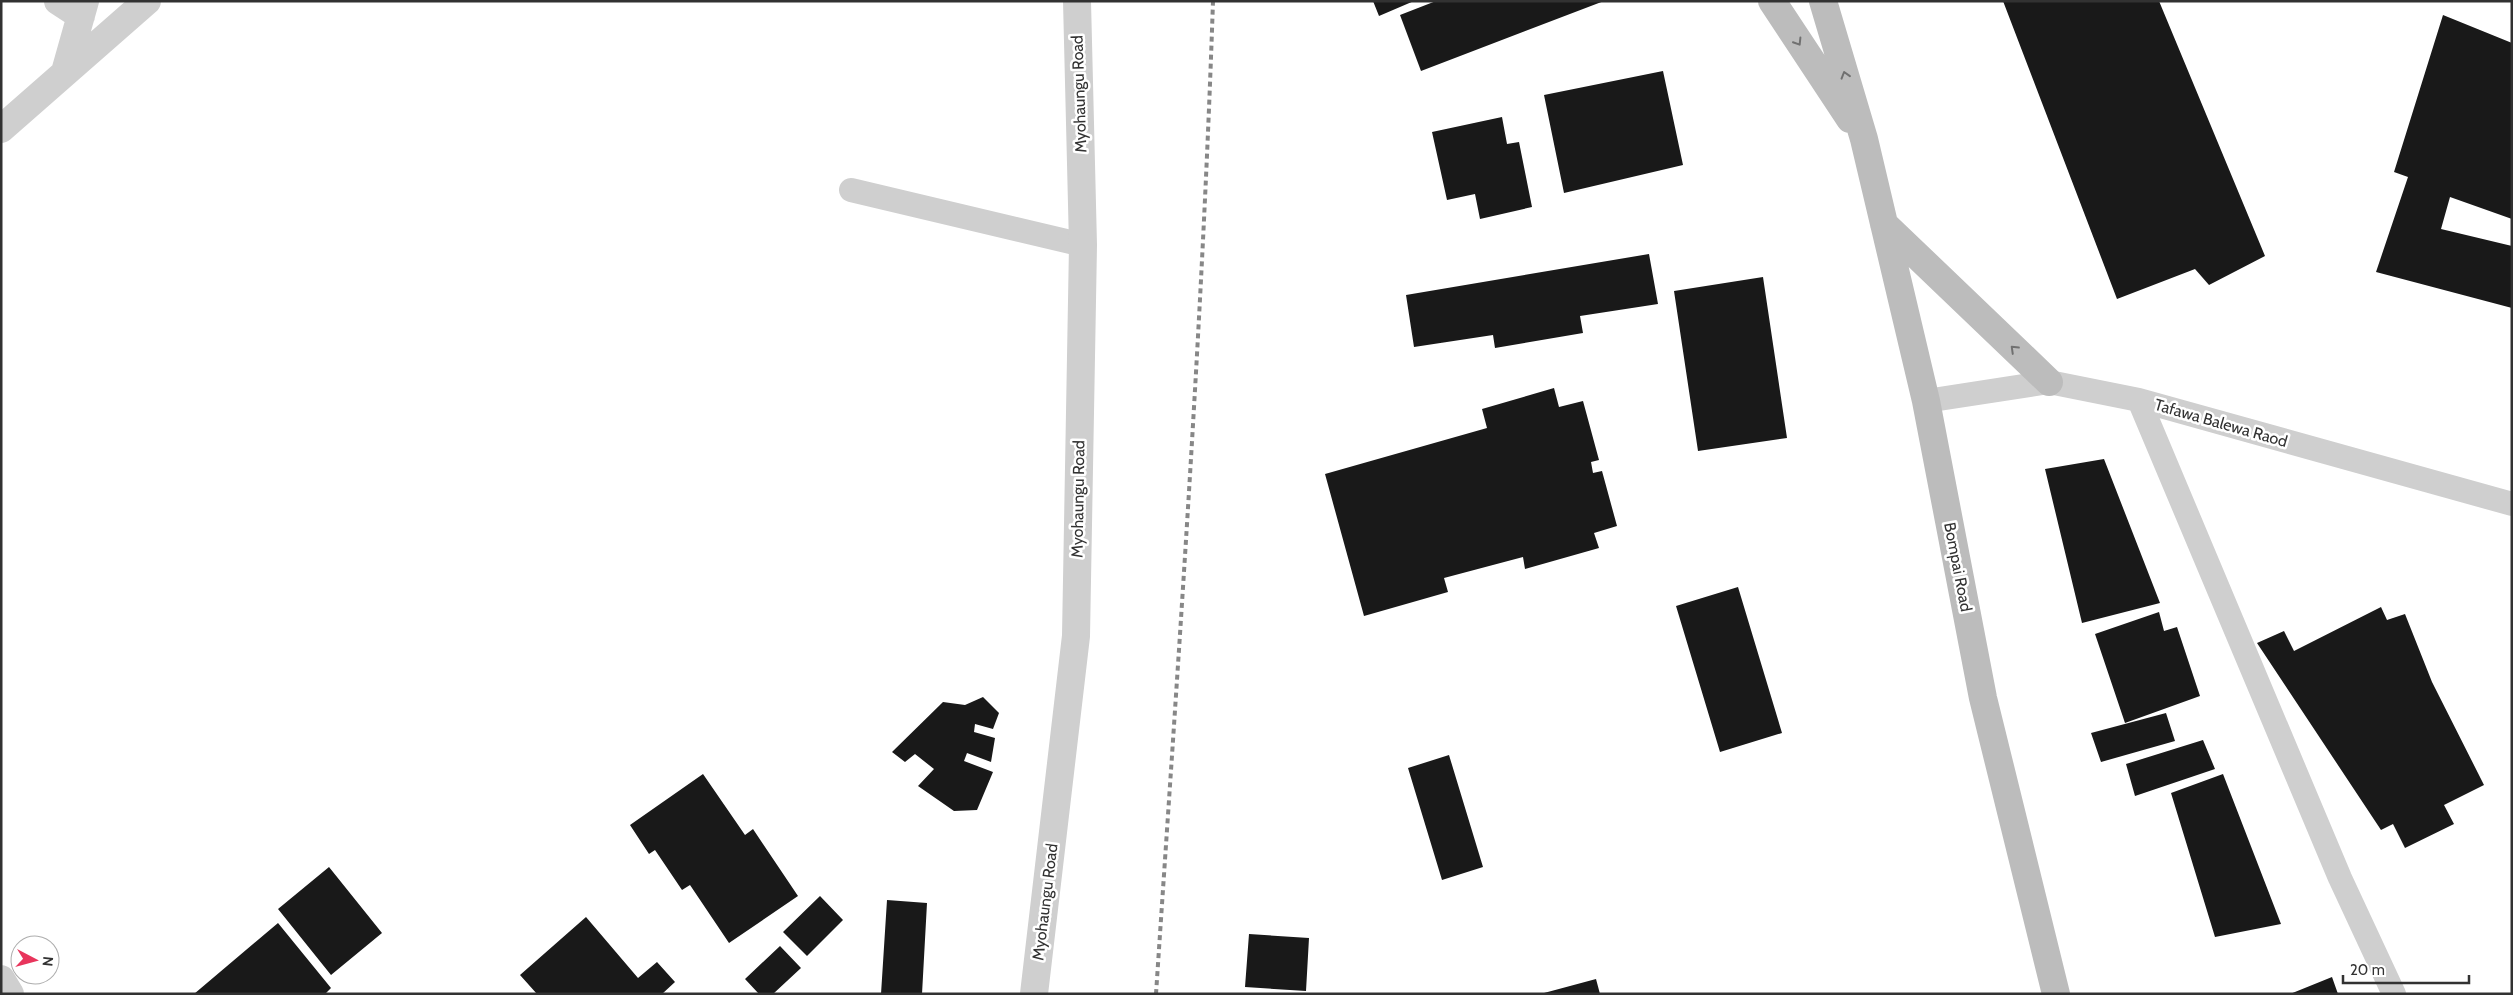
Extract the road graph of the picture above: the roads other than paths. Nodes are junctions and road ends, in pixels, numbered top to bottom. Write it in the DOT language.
graph roads {
  1 [pos="58,1"];
  2 [pos="147,1"];
  3 [pos="1077,1"];
  4 [pos="1772,1"];
  5 [pos="1823,1"];
  6 [pos="83,9"];
  7 [pos="65,72"];
  8 [pos="1,129"];
  9 [pos="1864,139"];
  10 [pos="851,190"];
  11 [pos="1884,224"];
  12 [pos="1083,245"];
  13 [pos="2049,382"];
  14 [pos="2139,400"];
  15 [pos="1926,401"];
  16 [pos="2512,504"];
  17 [pos="1,980"];
  18 [pos="10,994"];
  19 [pos="1034,994"];
  20 [pos="2056,994"];
  21 [pos="2394,994"];
  1 -- 6 [label="street"];
  2 -- 7 [label="street"];
  3 -- 12 [label="street, Myohaungu Road"];
  4 -- 9 [label="main road, one-way"];
  9 -- 5 [label="main road, Bompai Road, one-way"];
  6 -- 7 [label="street"];
  7 -- 8 [label="street"];
  9 -- 11 [label="main road, Bompai Road"];
  10 -- 12 [label="lane"];
  13 -- 11 [label="main road, one-way"];
  11 -- 15 [label="main road, Bompai Road"];
  12 -- 19 [label="street, Myohaungu Road"];
  13 -- 14 [label="lane, Tafawa Balewa Raod"];
  13 -- 15 [label="lane, Tafawa Balewa Raod"];
  14 -- 16 [label="lane, Tafawa Balewa Raod"];
  14 -- 21 [label="lane"];
  15 -- 20 [label="main road, Bompai Road"];
  17 -- 18 [label="street"];
}
